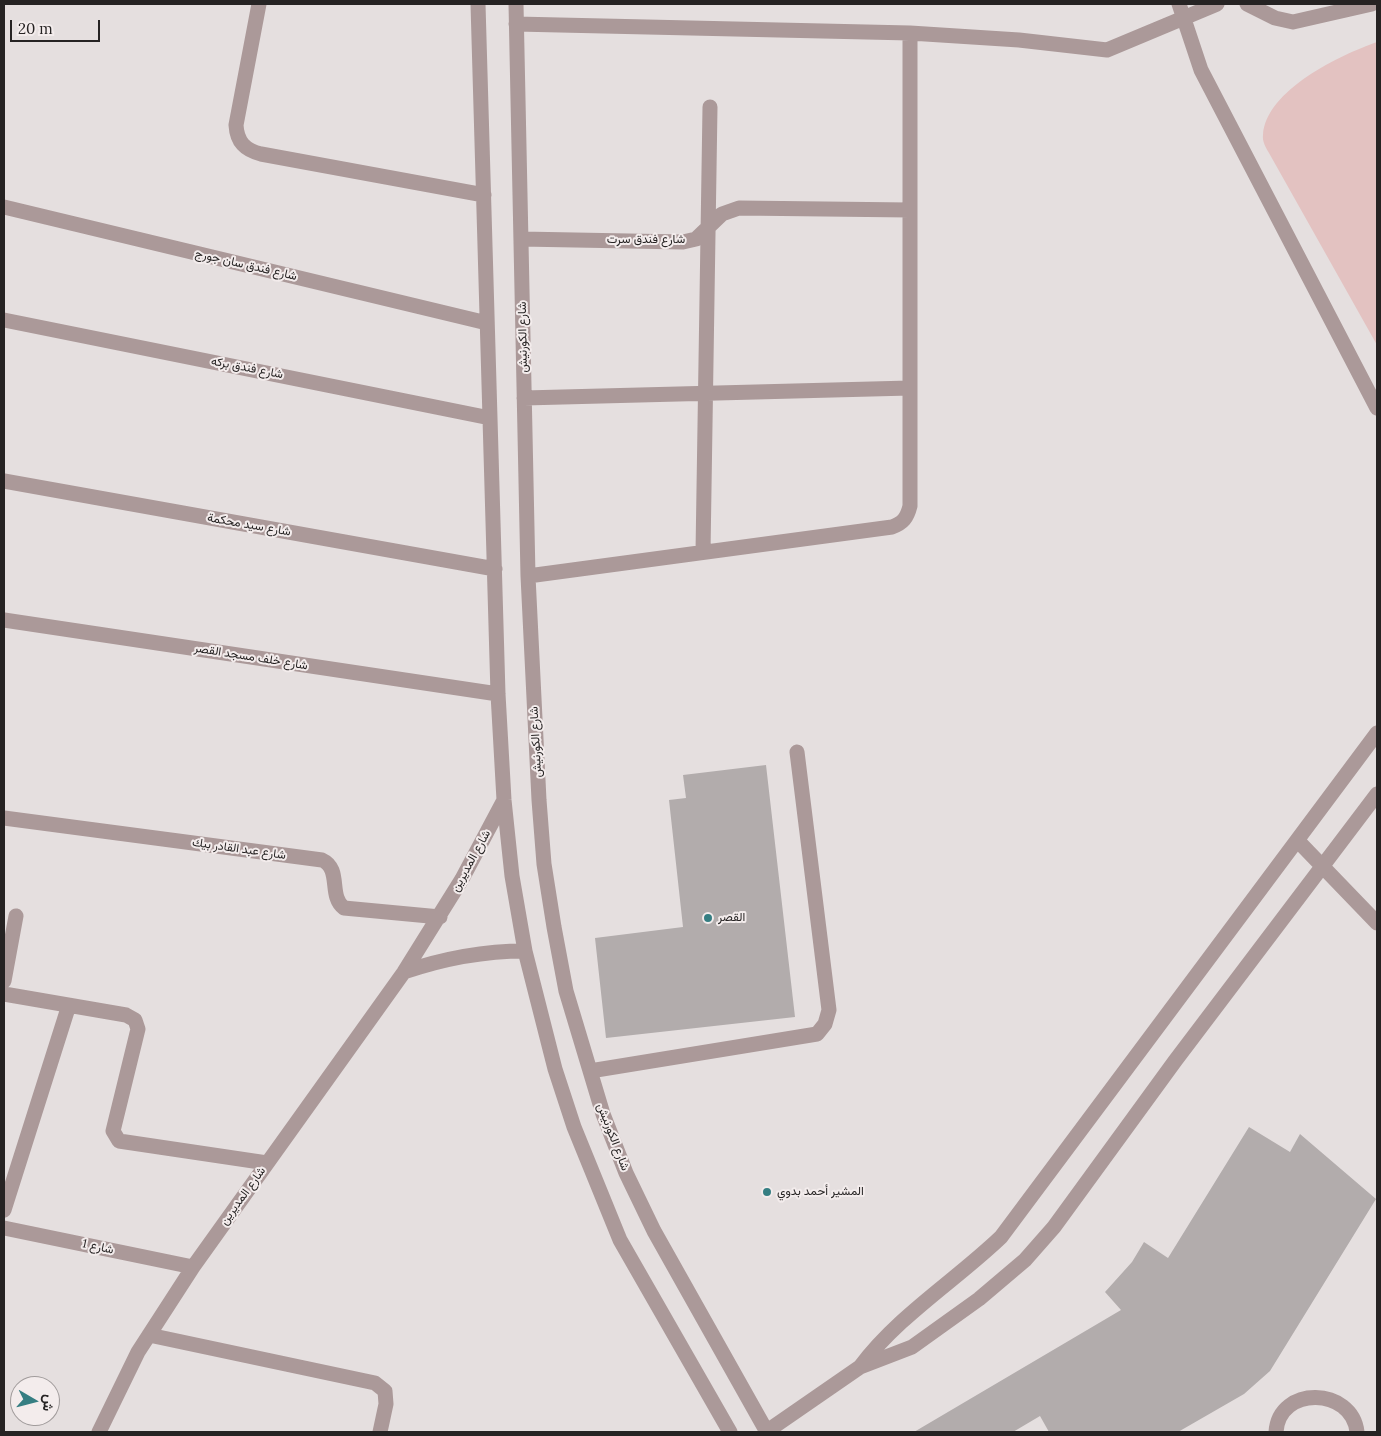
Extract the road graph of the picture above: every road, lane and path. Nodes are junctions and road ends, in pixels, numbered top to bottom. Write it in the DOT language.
graph roads {
  1 [pos="259,4"];
  2 [pos="478,4"];
  3 [pos="516,4"];
  4 [pos="1179,4"];
  5 [pos="1217,4"];
  6 [pos="1247,4"];
  7 [pos="1370,4"];
  8 [pos="1184,19"];
  9 [pos="516,24"];
  10 [pos="910,33"];
  11 [pos="710,107"];
  12 [pos="484,195"];
  13 [pos="4,207"];
  14 [pos="910,210"];
  15 [pos="708,228"];
  16 [pos="521,239"];
  17 [pos="4,320"];
  18 [pos="488,323"];
  19 [pos="910,388"];
  20 [pos="705,393"];
  21 [pos="524,398"];
  22 [pos="1377,408"];
  23 [pos="490,418"];
  24 [pos="4,481"];
  25 [pos="703,552"];
  26 [pos="495,569"];
  27 [pos="528,576"];
  28 [pos="4,620"];
  29 [pos="498,694"];
  30 [pos="1377,733"];
  31 [pos="797,752"];
  32 [pos="1377,794"];
  33 [pos="504,800"];
  34 [pos="4,818"];
  35 [pos="1298,841"];
  36 [pos="1322,866"];
  37 [pos="16,916"];
  38 [pos="440,917"];
  39 [pos="1377,923"];
  40 [pos="525,951"];
  41 [pos="404,972"];
  42 [pos="4,981"];
  43 [pos="4,994"];
  44 [pos="69,1005"];
  45 [pos="590,1071"];
  46 [pos="267,1163"];
  47 [pos="4,1210"];
  48 [pos="4,1228"];
  49 [pos="193,1267"];
  50 [pos="149,1335"];
  51 [pos="860,1367"];
  52 [pos="99,1432"];
  53 [pos="380,1432"];
  54 [pos="730,1432"];
  55 [pos="766,1432"];
  56 [pos="1276,1432"];
  57 [pos="1357,1432"];
  1 -- 12 [label="street"];
  2 -- 12 [label="street"];
  3 -- 9 [label="street, شارع الكورنيش"];
  4 -- 8 [label="street"];
  5 -- 8 [label="street"];
  6 -- 7 [label="street"];
  8 -- 10 [label="street"];
  8 -- 22 [label="street"];
  9 -- 10 [label="street"];
  9 -- 16 [label="street, شارع الكورنيش"];
  10 -- 14 [label="street"];
  11 -- 15 [label="street"];
  12 -- 18 [label="street"];
  13 -- 18 [label="street, شارع فندق سان جورج"];
  14 -- 15 [label="street, شارع فندق سرت"];
  14 -- 19 [label="street"];
  15 -- 16 [label="street, شارع فندق سرت"];
  15 -- 20 [label="street"];
  16 -- 21 [label="street, شارع الكورنيش"];
  17 -- 23 [label="street, شارع فندق بركه"];
  18 -- 23 [label="street"];
  19 -- 20 [label="street"];
  19 -- 25 [label="street"];
  20 -- 21 [label="street"];
  20 -- 25 [label="street"];
  21 -- 27 [label="street, شارع الكورنيش"];
  23 -- 26 [label="street"];
  24 -- 26 [label="street, شارع سيد محكمة"];
  25 -- 27 [label="street"];
  26 -- 29 [label="street"];
  27 -- 45 [label="street, شارع الكورنيش"];
  28 -- 29 [label="street, شارع خلف مسجد القصر"];
  29 -- 33 [label="street"];
  30 -- 35 [label="street"];
  31 -- 45 [label="street"];
  32 -- 36 [label="street"];
  33 -- 38 [label="street, شارع المديرين"];
  33 -- 40 [label="street"];
  34 -- 38 [label="street, شارع عبد القادر بيك"];
  35 -- 36 [label="street"];
  35 -- 51 [label="street"];
  36 -- 39 [label="street"];
  36 -- 51 [label="street"];
  37 -- 42 [label="street"];
  38 -- 41 [label="street, شارع المديرين"];
  40 -- 41 [label="street"];
  40 -- 54 [label="street"];
  41 -- 46 [label="street, شارع المديرين"];
  43 -- 44 [label="street"];
  44 -- 46 [label="street"];
  44 -- 47 [label="street"];
  45 -- 55 [label="street, شارع الكورنيش"];
  46 -- 49 [label="street, شارع المديرين"];
  48 -- 49 [label="street, شارع 1"];
  49 -- 50 [label="street, شارع المديرين"];
  50 -- 52 [label="street, شارع المديرين"];
  50 -- 53 [label="street"];
  51 -- 55 [label="street"];
  56 -- 57 [label="street"];
}
